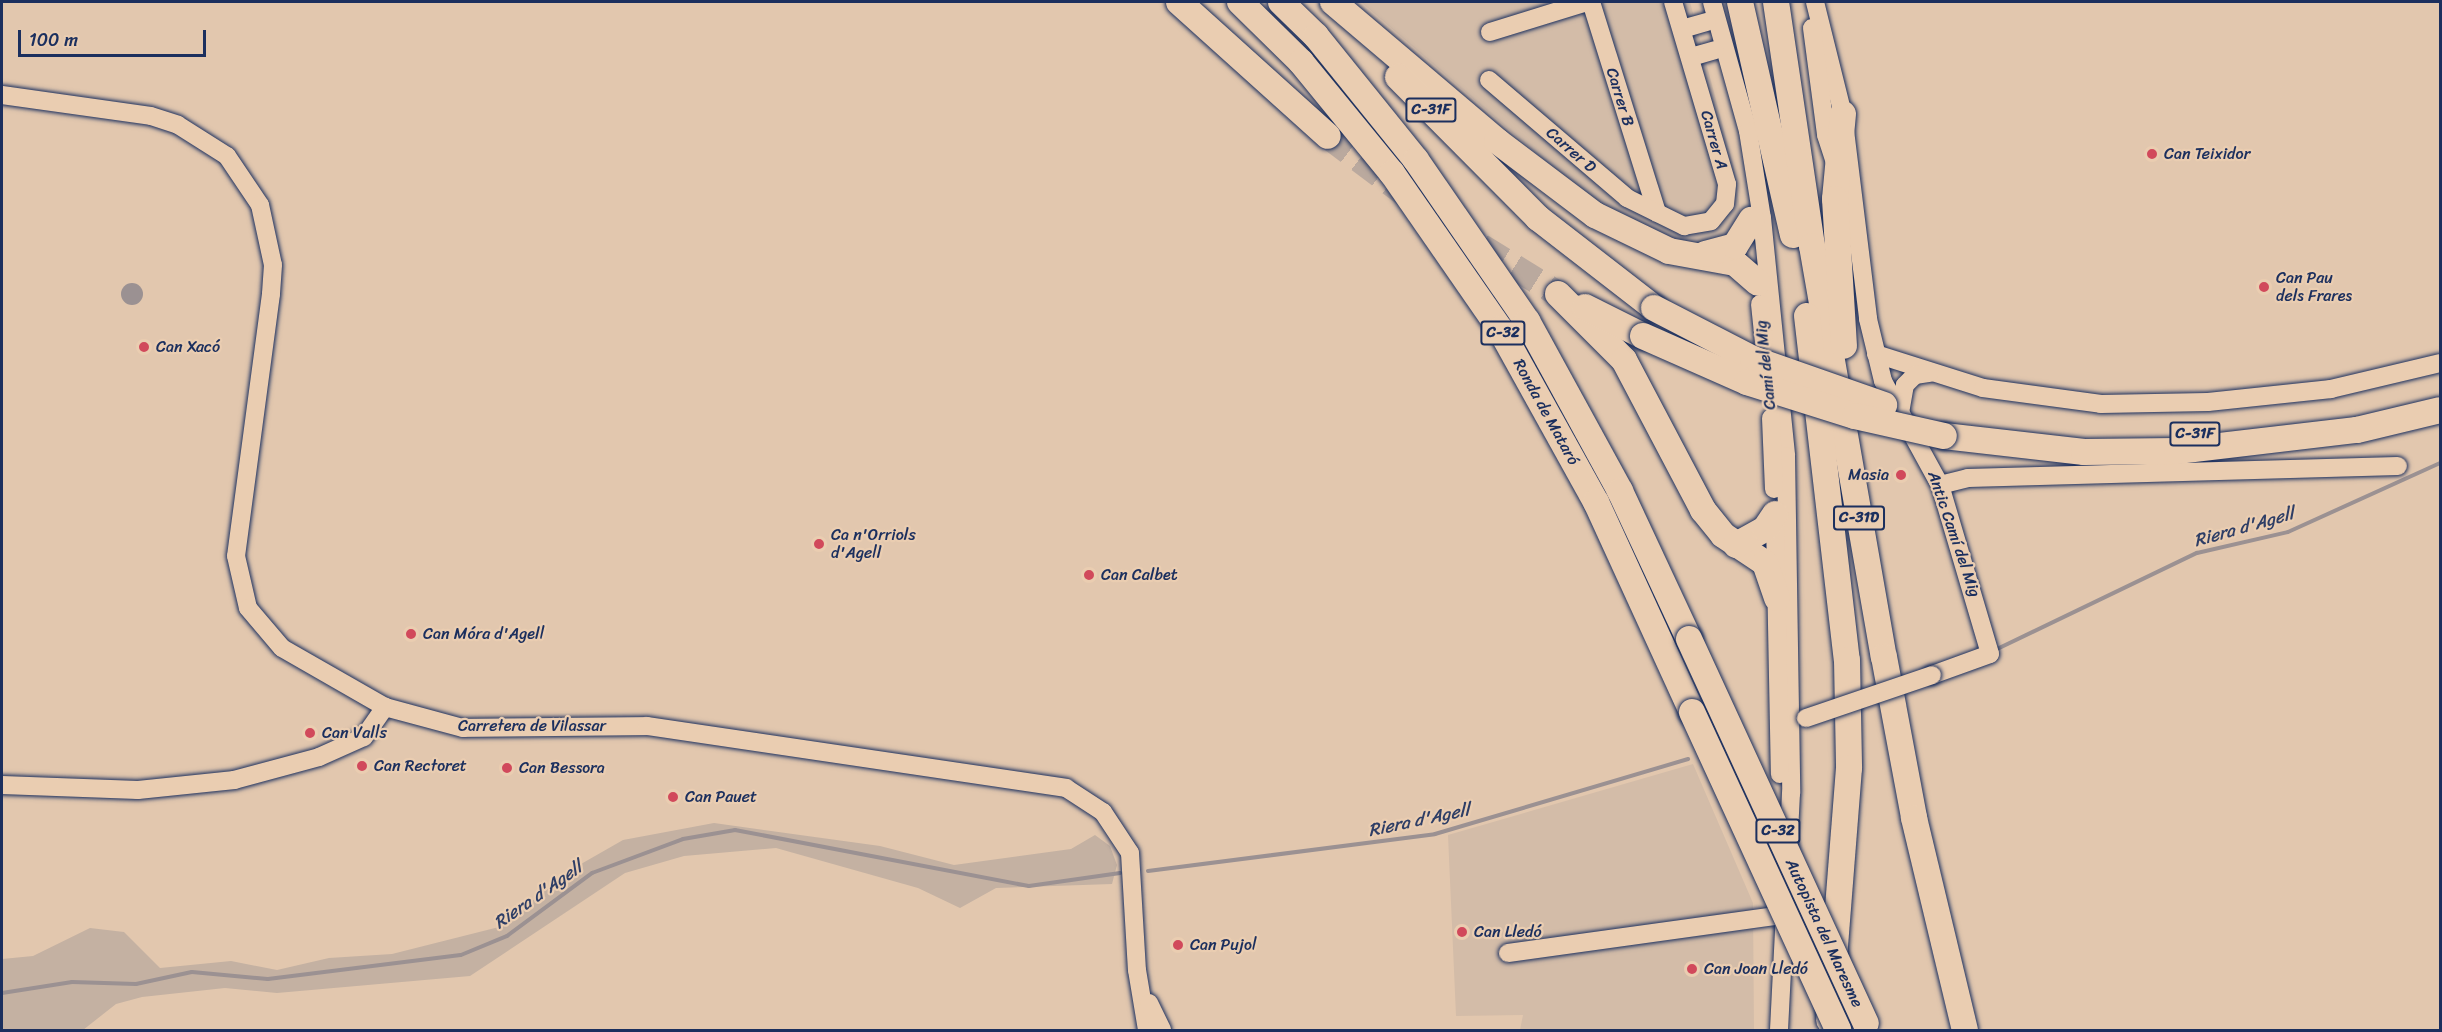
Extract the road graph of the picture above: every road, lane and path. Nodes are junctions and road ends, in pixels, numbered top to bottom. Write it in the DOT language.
graph roads {
  1 [pos="1179,2"];
  2 [pos="1240,2"];
  3 [pos="1281,2"];
  4 [pos="1324,2"];
  5 [pos="1333,2"];
  6 [pos="1589,2"];
  7 [pos="1673,2"];
  8 [pos="1700,2"];
  9 [pos="1705,2"];
  10 [pos="1712,2"];
  11 [pos="1740,2"];
  12 [pos="1756,2"];
  13 [pos="1776,2"];
  14 [pos="1808,2"];
  15 [pos="1815,2"];
  16 [pos="1707,22"];
  17 [pos="1682,29"];
  18 [pos="1490,32"];
  19 [pos="1715,50"];
  20 [pos="1691,57"];
  21 [pos="1489,80"];
  22 [pos="2,95"];
  23 [pos="1843,114"];
  24 [pos="1328,136"];
  25 [pos="1751,152"];
  26 [pos="1781,165"];
  27 [pos="1837,167"];
  28 [pos="1642,198"];
  29 [pos="1856,211"];
  30 [pos="1657,213"];
  31 [pos="1751,220"];
  32 [pos="1695,256"];
  33 [pos="1758,283"];
  34 [pos="1876,354"];
  35 [pos="2440,363"];
  36 [pos="1930,372"];
  37 [pos="2440,394"];
  38 [pos="2440,410"];
  39 [pos="1900,413"];
  40 [pos="1945,428"];
  41 [pos="1848,454"];
  42 [pos="2398,466"];
  43 [pos="1940,485"];
  44 [pos="1775,514"];
  45 [pos="1736,545"];
  46 [pos="1777,598"];
  47 [pos="1689,639"];
  48 [pos="1778,684"];
  49 [pos="385,707"];
  50 [pos="1692,712"];
  51 [pos="1799,721"];
  52 [pos="1780,767"];
  53 [pos="2,785"];
  54 [pos="1773,916"];
  55 [pos="1508,953"];
  56 [pos="1137,970"];
  57 [pos="1151,1008"];
  58 [pos="1868,1027"];
  59 [pos="1147,1030"];
  60 [pos="1156,1030"];
  61 [pos="1162,1030"];
  62 [pos="1772,1030"];
  63 [pos="1779,1030"];
  64 [pos="1828,1030"];
  65 [pos="1838,1030"];
  66 [pos="1965,1030"];
  1 -- 24 [label="highway"];
  2 -- 50 [label="highway, Ronda de Mataró / C-32"];
  3 -- 47 [label="highway, Ronda de Mataró / C-32"];
  4 -- 40 [label="highway, C-31F, bridge"];
  5 -- 32 [label="highway"];
  6 -- 18 [label="street"];
  6 -- 28 [label="street, Carrer B"];
  7 -- 17 [label="street, Carrer A"];
  8 -- 16 [label="street, Camí del Mig"];
  9 -- 16 [label="street, Camí del Mig"];
  10 -- 25 [label="street, Camí del Mig"];
  11 -- 26 [label="highway"];
  12 -- 26 [label="highway, C-31D"];
  13 -- 41 [label="highway, C-31D"];
  14 -- 27 [label="street, Antic Camí del Mig"];
  15 -- 23 [label="street, Antic Camí del Mig"];
  16 -- 17 [label="street"];
  16 -- 19 [label="street, Camí del Mig"];
  17 -- 20 [label="street, Carrer A"];
  19 -- 20 [label="street"];
  19 -- 25 [label="street, Camí del Mig"];
  19 -- 31 [label="street, Camí del Mig"];
  20 -- 30 [label="street, Carrer A"];
  21 -- 28 [label="street, Carrer D"];
  22 -- 49 [label="street, Carretera de Vilassar"];
  23 -- 27 [label="highway"];
  23 -- 29 [label="street, Antic Camí del Mig"];
  25 -- 51 [label="street, Camí del Mig"];
  26 -- 64 [label="highway, C-31D"];
  27 -- 29 [label="street, Antic Camí del Mig"];
  27 -- 41 [label="highway"];
  28 -- 30 [label="street, Carrer B"];
  29 -- 34 [label="street, Antic Camí del Mig"];
  31 -- 32 [label="highway"];
  31 -- 33 [label="street, Camí del Mig"];
  32 -- 33 [label="highway"];
  33 -- 44 [label="street, Camí del Mig"];
  34 -- 36 [label="street"];
  34 -- 39 [label="street, Antic Camí del Mig"];
  35 -- 36 [label="street"];
  36 -- 39 [label="street"];
  37 -- 40 [label="highway, C-31F"];
  38 -- 40 [label="highway, C-31F"];
  39 -- 43 [label="street, Antic Camí del Mig"];
  40 -- 45 [label="highway, C-31F, bridge"];
  41 -- 66 [label="highway, C-31D"];
  42 -- 43 [label="street"];
  43 -- 51 [label="street, Antic Camí del Mig, bridge"];
  44 -- 45 [label="highway"];
  44 -- 46 [label="street, Camí del Mig"];
  45 -- 46 [label="highway"];
  46 -- 48 [label="street, Camí del Mig"];
  47 -- 58 [label="highway, Autopista del Maresme / C-32, bridge"];
  48 -- 51 [label="street, Camí del Mig"];
  48 -- 52 [label="street, Camí del Mig"];
  49 -- 53 [label="street"];
  49 -- 56 [label="street, Carretera de Vilassar"];
  50 -- 65 [label="highway, Autopista del Maresme / C-32, bridge"];
  51 -- 52 [label="street, Camí del Mig"];
  51 -- 63 [label="street, Camí del Mig"];
  52 -- 54 [label="street, Camí del Mig"];
  54 -- 55 [label="street"];
  54 -- 62 [label="street, Camí del Mig"];
  56 -- 57 [label="street"];
  56 -- 59 [label="street, Carretera de Vilassar"];
  57 -- 60 [label="street"];
  57 -- 61 [label="street"];
}
